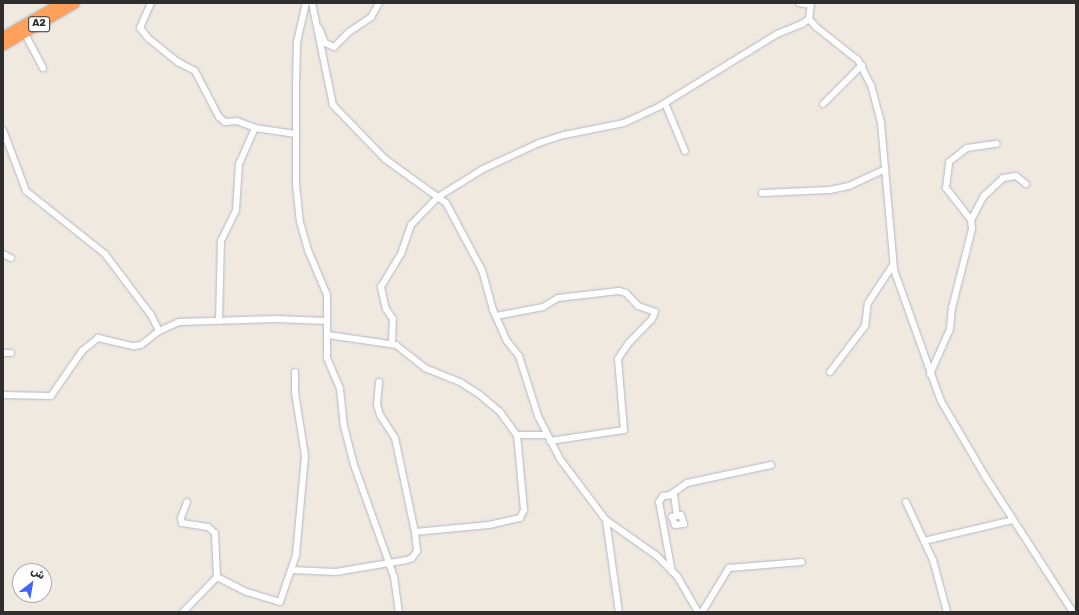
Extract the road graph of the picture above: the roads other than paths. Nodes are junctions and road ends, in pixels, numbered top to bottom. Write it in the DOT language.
graph roads {
  1 [pos="60,3"];
  2 [pos="75,3"];
  3 [pos="151,3"];
  4 [pos="306,3"];
  5 [pos="312,3"];
  6 [pos="379,3"];
  7 [pos="799,3"];
  8 [pos="811,4"];
  9 [pos="315,19"];
  10 [pos="809,19"];
  11 [pos="24,32"];
  12 [pos="3,36"];
  13 [pos="3,45"];
  14 [pos="862,65"];
  15 [pos="43,68"];
  16 [pos="665,103"];
  17 [pos="823,104"];
  18 [pos="255,128"];
  19 [pos="3,130"];
  20 [pos="296,134"];
  21 [pos="997,144"];
  22 [pos="685,151"];
  23 [pos="885,170"];
  24 [pos="1026,184"];
  25 [pos="762,193"];
  26 [pos="438,197"];
  27 [pos="971,220"];
  28 [pos="3,254"];
  29 [pos="11,258"];
  30 [pos="893,265"];
  31 [pos="496,316"];
  32 [pos="219,321"];
  33 [pos="327,321"];
  34 [pos="159,331"];
  35 [pos="328,335"];
  36 [pos="392,343"];
  37 [pos="3,353"];
  38 [pos="11,353"];
  39 [pos="295,372"];
  40 [pos="830,372"];
  41 [pos="930,374"];
  42 [pos="379,382"];
  43 [pos="3,395"];
  44 [pos="517,435"];
  45 [pos="548,438"];
  46 [pos="771,466"];
  47 [pos="670,495"];
  48 [pos="187,502"];
  49 [pos="906,502"];
  50 [pos="677,516"];
  51 [pos="606,520"];
  52 [pos="1014,520"];
  53 [pos="415,532"];
  54 [pos="924,541"];
  55 [pos="802,562"];
  56 [pos="390,563"];
  57 [pos="292,570"];
  58 [pos="672,572"];
  59 [pos="217,577"];
  60 [pos="183,612"];
  61 [pos="399,612"];
  62 [pos="619,612"];
  63 [pos="698,612"];
  64 [pos="702,612"];
  65 [pos="947,612"];
  66 [pos="1073,612"];
  1 -- 12 [label="highway, A2"];
  2 -- 11 [label="highway, A2"];
  3 -- 18 [label="street"];
  4 -- 20 [label="street"];
  5 -- 9 [label="street"];
  6 -- 9 [label="street"];
  7 -- 8 [label="street"];
  8 -- 10 [label="street"];
  9 -- 26 [label="street"];
  10 -- 14 [label="street"];
  10 -- 16 [label="street"];
  11 -- 13 [label="highway, A2"];
  11 -- 15 [label="street"];
  14 -- 17 [label="street"];
  14 -- 23 [label="street"];
  16 -- 22 [label="street"];
  16 -- 26 [label="street"];
  18 -- 20 [label="street"];
  18 -- 32 [label="street"];
  19 -- 34 [label="street"];
  20 -- 33 [label="street"];
  21 -- 27 [label="street"];
  23 -- 25 [label="street"];
  23 -- 30 [label="street"];
  24 -- 27 [label="street"];
  26 -- 31 [label="street"];
  26 -- 36 [label="street"];
  27 -- 41 [label="street"];
  28 -- 29 [label="street"];
  30 -- 40 [label="street"];
  30 -- 41 [label="street"];
  31 -- 45 [label="street"];
  31 -- 45 [label="street"];
  32 -- 33 [label="street"];
  32 -- 34 [label="street"];
  33 -- 35 [label="street"];
  34 -- 43 [label="street"];
  35 -- 36 [label="street"];
  35 -- 56 [label="street"];
  36 -- 44 [label="street"];
  37 -- 38 [label="street"];
  39 -- 57 [label="street"];
  41 -- 52 [label="street"];
  42 -- 53 [label="street"];
  44 -- 45 [label="street"];
  44 -- 53 [label="street"];
  45 -- 51 [label="street"];
  46 -- 47 [label="street"];
  47 -- 50 [label="street"];
  47 -- 58 [label="street"];
  48 -- 59 [label="street"];
  49 -- 54 [label="street"];
  51 -- 58 [label="street"];
  51 -- 62 [label="street"];
  52 -- 54 [label="street"];
  52 -- 66 [label="street"];
  53 -- 56 [label="street"];
  54 -- 65 [label="street"];
  55 -- 64 [label="street"];
  56 -- 57 [label="street"];
  56 -- 61 [label="street"];
  57 -- 59 [label="street"];
  58 -- 63 [label="street"];
  59 -- 60 [label="street"];
}
